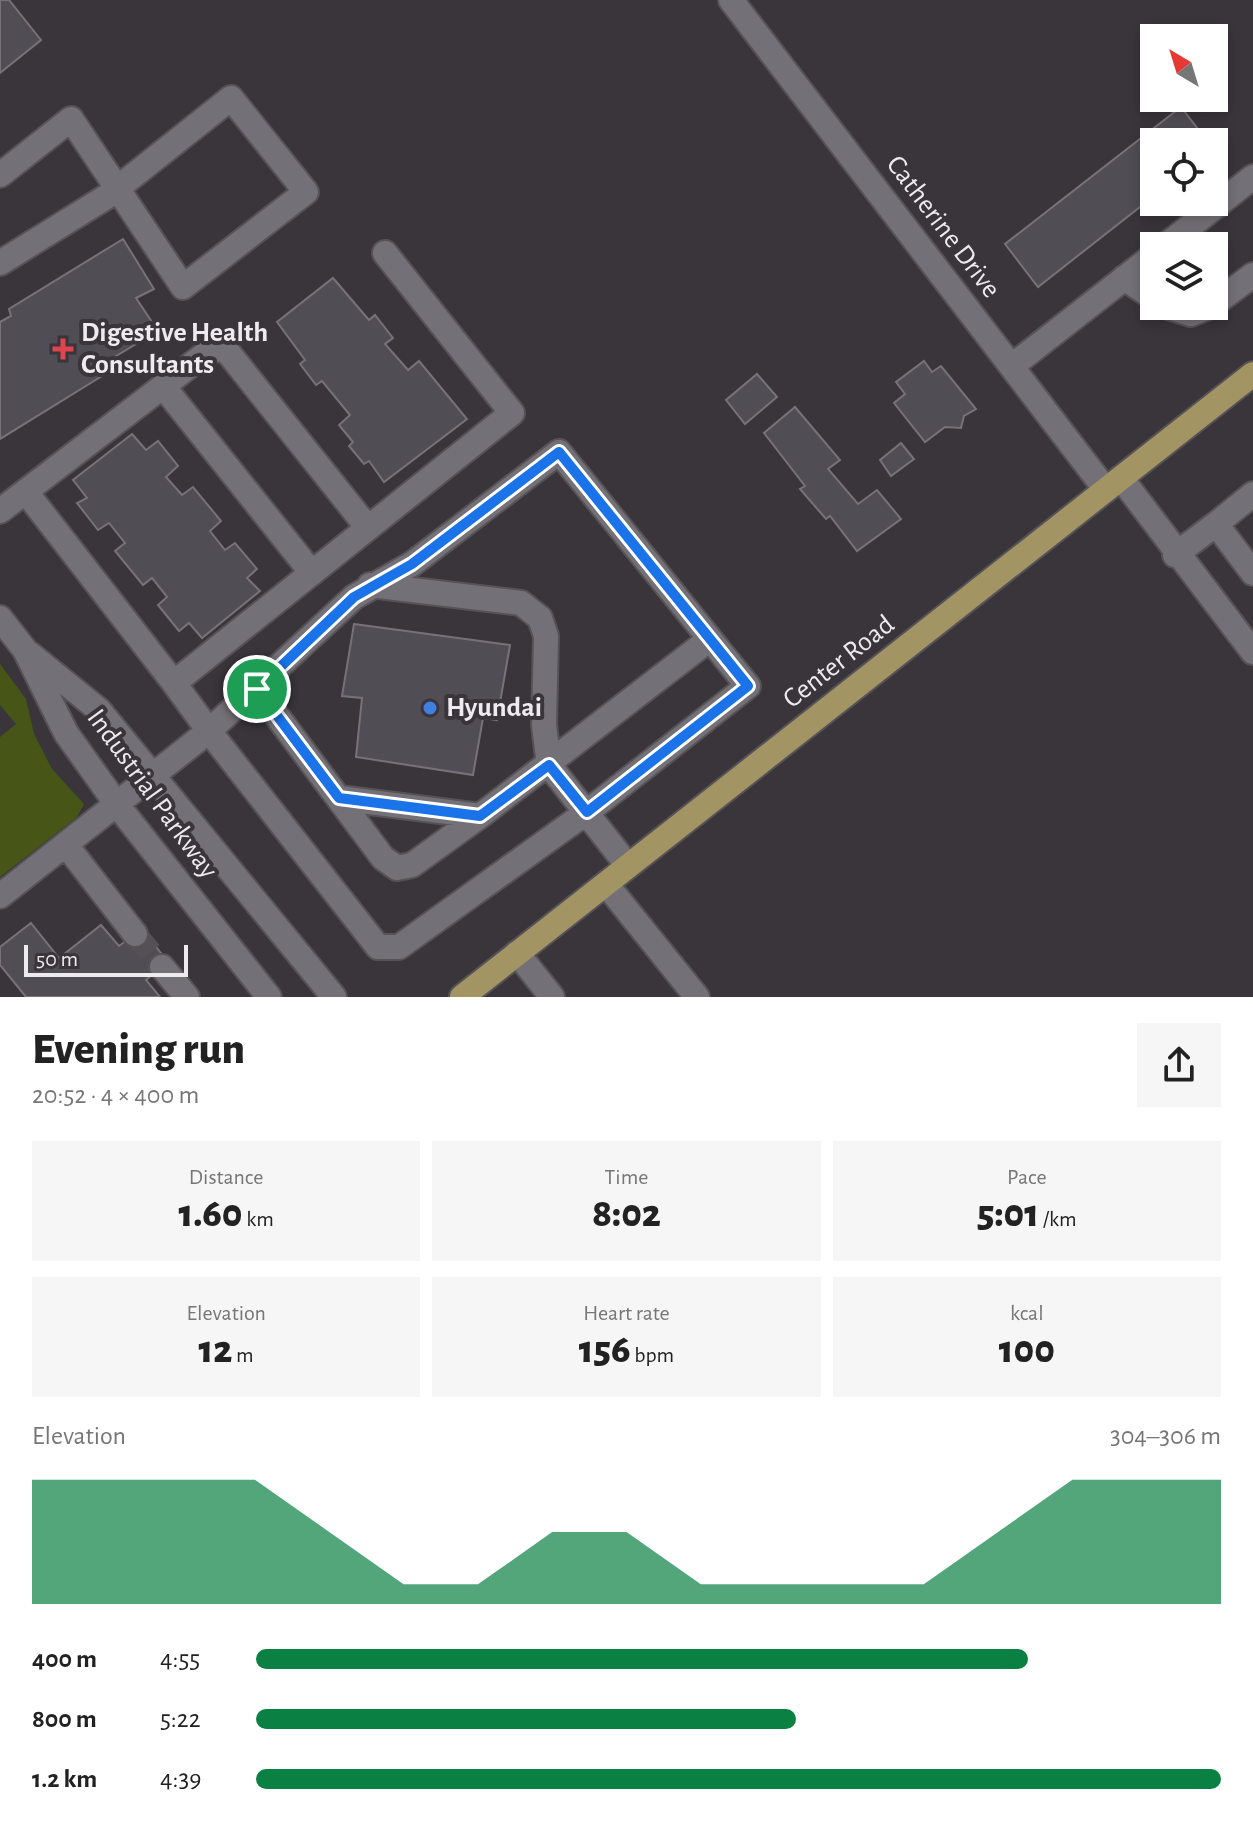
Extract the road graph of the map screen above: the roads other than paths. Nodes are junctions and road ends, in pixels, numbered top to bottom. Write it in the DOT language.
graph roads {
  1 [pos="731,0"];
  2 [pos="0,175"];
  3 [pos="1253,177"];
  4 [pos="119,187"];
  5 [pos="1183,232"];
  6 [pos="385,253"];
  7 [pos="0,263"];
  8 [pos="1140,266"];
  9 [pos="1253,275"];
  10 [pos="1124,278"];
  11 [pos="1140,289"];
  12 [pos="1228,294"];
  13 [pos="1012,366"];
  14 [pos="1253,374"];
  15 [pos="163,386"];
  16 [pos="1113,484"];
  17 [pos="26,492"];
  18 [pos="1253,494"];
  19 [pos="0,511"];
  20 [pos="1216,524"];
  21 [pos="368,528"];
  22 [pos="1175,555"];
  23 [pos="312,573"];
  24 [pos="1253,573"];
  25 [pos="370,585"];
  26 [pos="0,618"];
  27 [pos="710,639"];
  28 [pos="25,650"];
  29 [pos="1253,652"];
  30 [pos="174,683"];
  31 [pos="257,689"];
  32 [pos="209,731"];
  33 [pos="549,765"];
  34 [pos="156,775"];
  35 [pos="339,798"];
  36 [pos="118,806"];
  37 [pos="587,812"];
  38 [pos="480,816"];
  39 [pos="66,845"];
  40 [pos="628,866"];
  41 [pos="606,884"];
  42 [pos="0,896"];
  43 [pos="135,934"];
  44 [pos="517,953"];
  45 [pos="162,967"];
  46 [pos="187,997"];
  47 [pos="269,997"];
  48 [pos="334,997"];
  49 [pos="462,997"];
  50 [pos="552,997"];
  51 [pos="697,997"];
  1 -- 13 [label="street, Catherine Drive"];
  2 -- 4 [label="street"];
  3 -- 5 [label="street"];
  4 -- 4 [label="street"];
  4 -- 7 [label="street"];
  6 -- 21 [label="street"];
  8 -- 10 [label="street"];
  9 -- 12 [label="street"];
  10 -- 11 [label="street"];
  10 -- 13 [label="street"];
  13 -- 16 [label="street, Catherine Drive"];
  14 -- 16 [label="main road, Center Road"];
  15 -- 17 [label="street"];
  15 -- 21 [label="street"];
  15 -- 23 [label="street"];
  16 -- 22 [label="street, Catherine Drive"];
  16 -- 40 [label="main road, Center Road"];
  17 -- 19 [label="street"];
  17 -- 30 [label="street"];
  18 -- 20 [label="street"];
  20 -- 22 [label="street"];
  20 -- 24 [label="street"];
  21 -- 23 [label="street"];
  22 -- 29 [label="street, Catherine Drive"];
  23 -- 30 [label="street"];
  25 -- 27 [label="street"];
  25 -- 31 [label="street"];
  25 -- 33 [label="street"];
  26 -- 28 [label="street, Industrial Parkway"];
  27 -- 33 [label="street"];
  27 -- 37 [label="street"];
  28 -- 34 [label="street"];
  28 -- 36 [label="street, Industrial Parkway"];
  30 -- 32 [label="street"];
  31 -- 32 [label="street"];
  31 -- 35 [label="street"];
  32 -- 34 [label="street"];
  32 -- 37 [label="street"];
  33 -- 37 [label="street"];
  33 -- 38 [label="street"];
  34 -- 36 [label="street"];
  34 -- 48 [label="street"];
  35 -- 38 [label="street"];
  35 -- 38 [label="street"];
  36 -- 39 [label="street"];
  36 -- 47 [label="street, Industrial Parkway"];
  37 -- 40 [label="street"];
  39 -- 42 [label="street"];
  39 -- 43 [label="street"];
  40 -- 41 [label="main road, Center Road"];
  41 -- 44 [label="main road, Center Road"];
  41 -- 51 [label="street"];
  44 -- 49 [label="main road, Center Road"];
  44 -- 50 [label="street"];
  45 -- 46 [label="street"];
}
